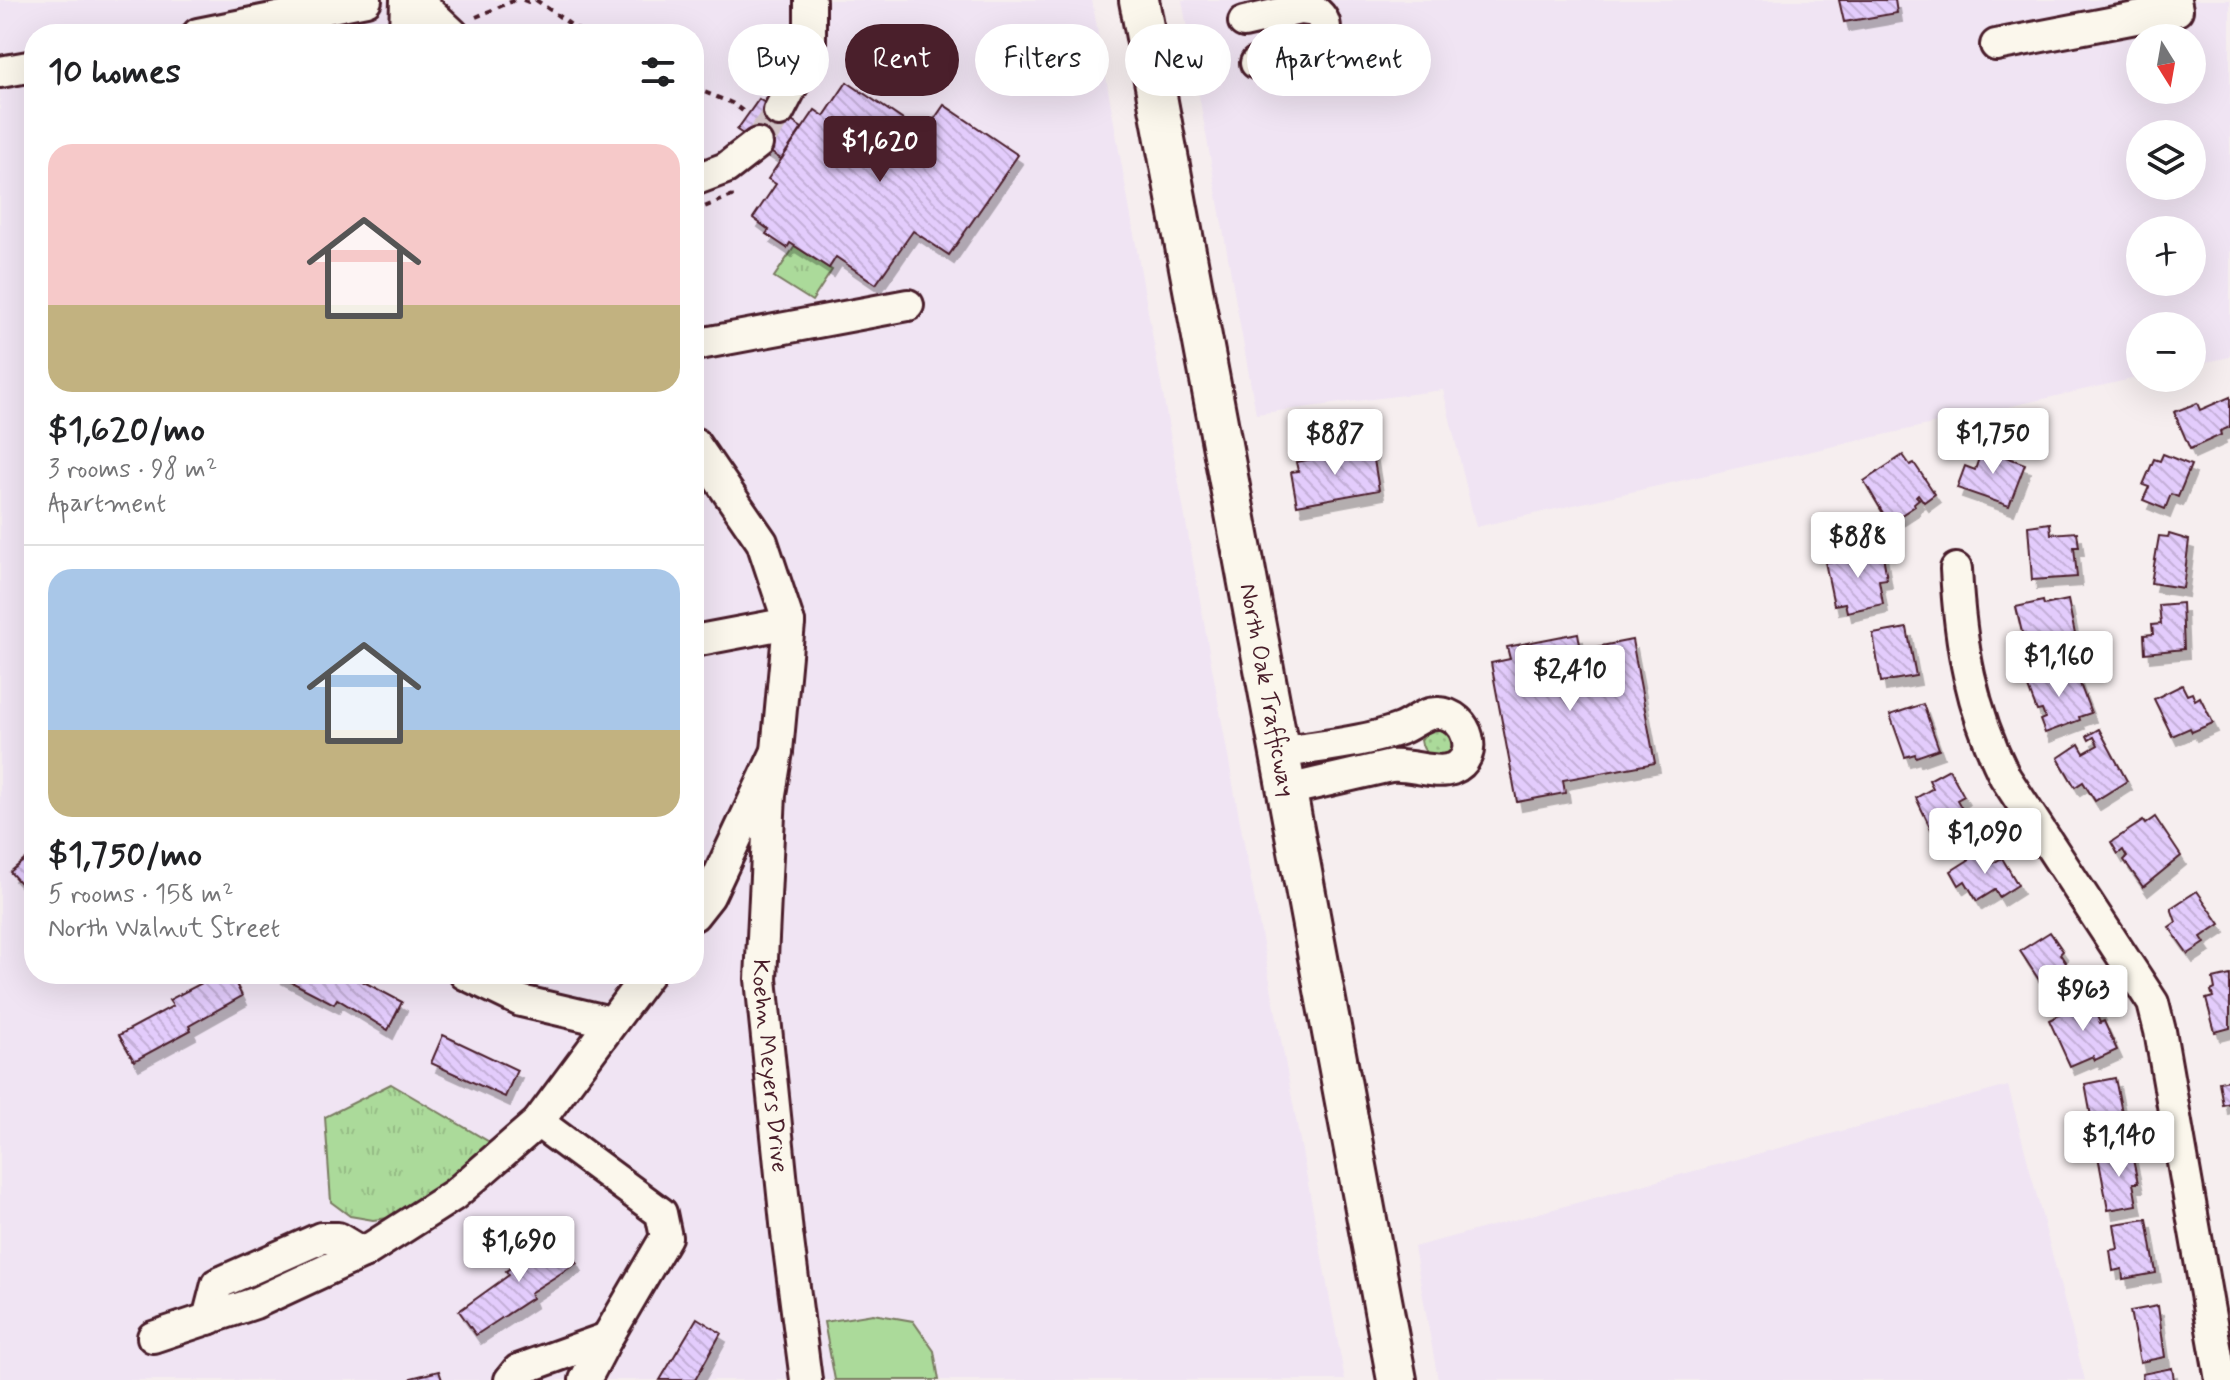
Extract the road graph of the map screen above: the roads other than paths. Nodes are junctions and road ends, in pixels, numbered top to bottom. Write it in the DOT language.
graph roads {
  1 [pos="366,0"];
  2 [pos="406,0"];
  3 [pos="417,0"];
  4 [pos="810,0"];
  5 [pos="1139,0"];
  6 [pos="2175,0"];
  7 [pos="1244,22"];
  8 [pos="247,24"];
  9 [pos="405,24"];
  10 [pos="460,24"];
  11 [pos="1325,24"];
  12 [pos="1996,45"];
  13 [pos="24,68"];
  14 [pos="0,72"];
  15 [pos="779,111"];
  16 [pos="757,144"];
  17 [pos="704,176"];
  18 [pos="908,305"];
  19 [pos="704,343"];
  20 [pos="704,458"];
  21 [pos="1956,569"];
  22 [pos="789,623"];
  23 [pos="704,639"];
  24 [pos="777,751"];
  25 [pos="1280,753"];
  26 [pos="1287,790"];
  27 [pos="704,902"];
  28 [pos="486,984"];
  29 [pos="640,984"];
  30 [pos="611,1022"];
  31 [pos="538,1122"];
  32 [pos="153,1337"];
  33 [pos="607,1338"];
  34 [pos="510,1380"];
  35 [pos="585,1380"];
  36 [pos="806,1380"];
  37 [pos="1397,1380"];
  38 [pos="2221,1380"];
  1 -- 8 [label="street"];
  2 -- 9 [label="street"];
  3 -- 10 [label="street"];
  4 -- 15 [label="street"];
  5 -- 25 [label="main road, North Oak Trafficway"];
  6 -- 12 [label="street"];
  7 -- 11 [label="street"];
  13 -- 14 [label="street"];
  16 -- 17 [label="street"];
  18 -- 19 [label="street"];
  20 -- 22 [label="street"];
  21 -- 38 [label="street"];
  22 -- 23 [label="street"];
  22 -- 24 [label="street, Koehn Meyers Drive"];
  24 -- 27 [label="street"];
  24 -- 36 [label="street, Koehn Meyers Drive"];
  25 -- 26 [label="main road, North Oak Trafficway"];
  25 -- 26 [label="street"];
  26 -- 37 [label="main road, North Oak Trafficway"];
  28 -- 30 [label="street"];
  29 -- 30 [label="street"];
  30 -- 31 [label="street"];
  31 -- 32 [label="street"];
  31 -- 33 [label="street"];
  33 -- 34 [label="street"];
  33 -- 35 [label="street"];
}
